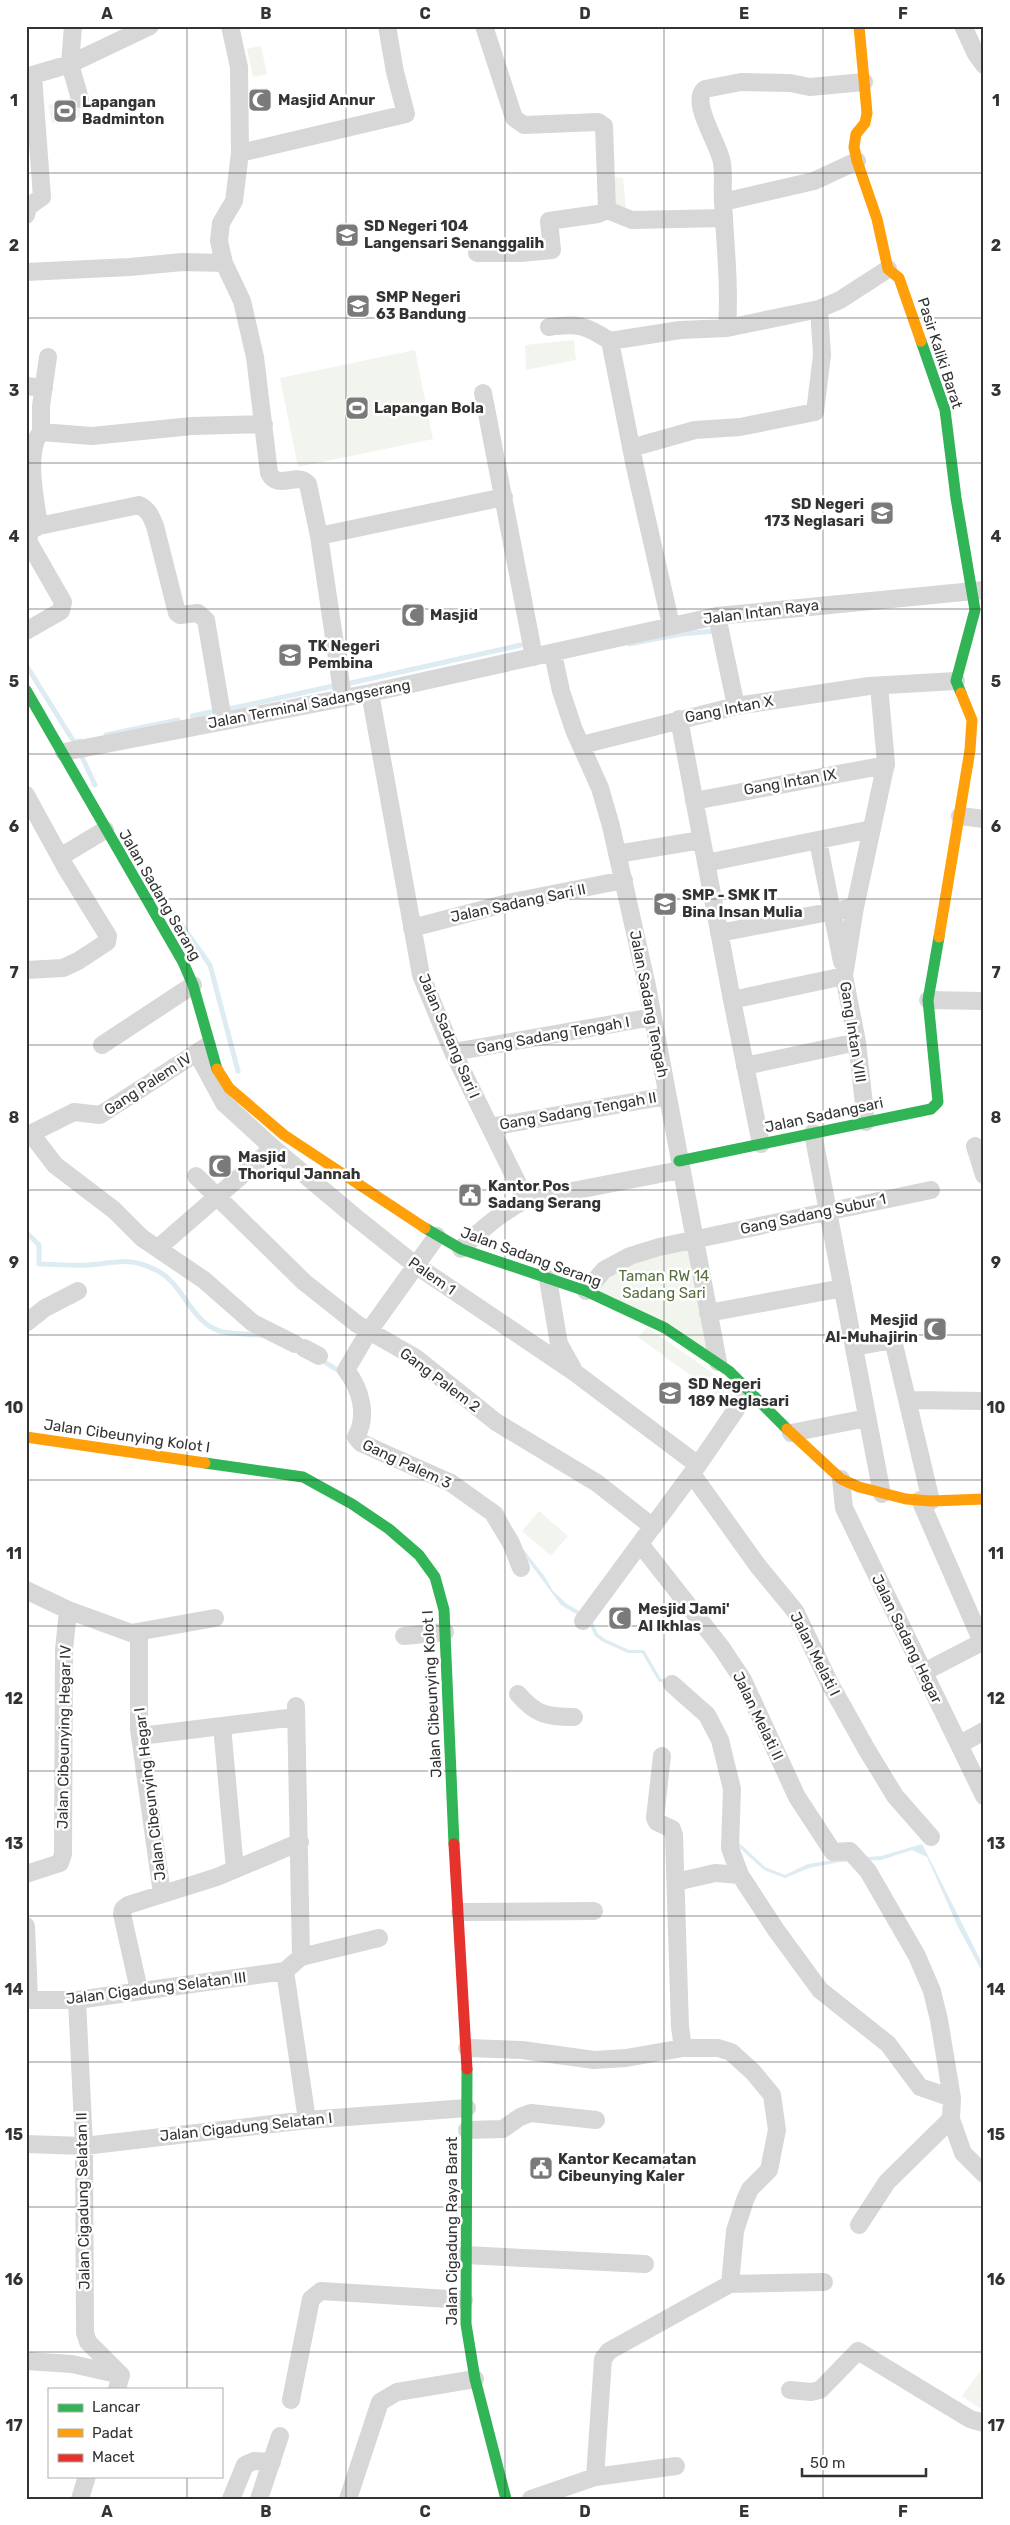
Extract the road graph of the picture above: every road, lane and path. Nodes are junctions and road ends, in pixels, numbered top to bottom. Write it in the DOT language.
graph roads {
  1 [pos="73,26"];
  2 [pos="150,26"];
  3 [pos="230,26"];
  4 [pos="387,26"];
  5 [pos="484,26"];
  6 [pos="859,26"];
  7 [pos="963,26"];
  8 [pos="70,64"];
  9 [pos="984,65"];
  10 [pos="29,76"];
  11 [pos="864,82"];
  12 [pos="80,99"];
  13 [pos="240,153"];
  14 [pos="856,161"];
  15 [pos="608,210"];
  16 [pos="723,210"];
  17 [pos="26,215"];
  18 [pos="477,253"];
  19 [pos="224,263"];
  20 [pos="888,269"];
  21 [pos="26,272"];
  22 [pos="819,309"];
  23 [pos="549,327"];
  24 [pos="727,328"];
  25 [pos="610,341"];
  26 [pos="48,357"];
  27 [pos="26,386"];
  28 [pos="44,388"];
  29 [pos="483,393"];
  30 [pos="264,424"];
  31 [pos="42,432"];
  32 [pos="632,448"];
  33 [pos="504,498"];
  34 [pos="39,526"];
  35 [pos="319,536"];
  36 [pos="978,592"];
  37 [pos="980,614"];
  38 [pos="716,616"];
  39 [pos="671,625"];
  40 [pos="26,631"];
  41 [pos="553,654"];
  42 [pos="534,657"];
  43 [pos="956,682"];
  44 [pos="879,686"];
  45 [pos="26,690"];
  46 [pos="370,693"];
  47 [pos="343,698"];
  48 [pos="736,706"];
  49 [pos="679,719"];
  50 [pos="223,720"];
  51 [pos="582,745"];
  52 [pos="64,752"];
  53 [pos="886,764"];
  54 [pos="26,795"];
  55 [pos="694,801"];
  56 [pos="960,816"];
  57 [pos="984,819"];
  58 [pos="105,830"];
  59 [pos="872,830"];
  60 [pos="701,840"];
  61 [pos="818,841"];
  62 [pos="617,854"];
  63 [pos="60,857"];
  64 [pos="706,863"];
  65 [pos="624,880"];
  66 [pos="855,907"];
  67 [pos="831,911"];
  68 [pos="412,928"];
  69 [pos="719,933"];
  70 [pos="26,970"];
  71 [pos="844,974"];
  72 [pos="193,985"];
  73 [pos="732,1000"];
  74 [pos="928,1000"];
  75 [pos="984,1001"];
  76 [pos="653,1017"];
  77 [pos="857,1042"];
  78 [pos="102,1045"];
  79 [pos="203,1049"];
  80 [pos="453,1052"];
  81 [pos="745,1066"];
  82 [pos="667,1096"];
  83 [pos="866,1122"];
  84 [pos="490,1128"];
  85 [pos="814,1133"];
  86 [pos="29,1136"];
  87 [pos="761,1144"];
  88 [pos="975,1146"];
  89 [pos="273,1148"];
  90 [pos="680,1166"];
  91 [pos="984,1175"];
  92 [pos="196,1176"];
  93 [pos="931,1190"];
  94 [pos="216,1198"];
  95 [pos="526,1200"];
  96 [pos="828,1210"];
  97 [pos="437,1236"];
  98 [pos="695,1239"];
  99 [pos="158,1248"];
  100 [pos="462,1250"];
  101 [pos="414,1264"];
  102 [pos="548,1279"];
  103 [pos="843,1288"];
  104 [pos="78,1291"];
  105 [pos="586,1291"];
  106 [pos="708,1313"];
  107 [pos="26,1323"];
  108 [pos="369,1330"];
  109 [pos="854,1347"];
  110 [pos="306,1349"];
  111 [pos="718,1362"];
  112 [pos="574,1372"];
  113 [pos="748,1392"];
  114 [pos="909,1400"];
  115 [pos="984,1401"];
  116 [pos="867,1418"];
  117 [pos="791,1433"];
  118 [pos="26,1437"];
  119 [pos="695,1470"];
  120 [pos="841,1478"];
  121 [pos="882,1494"];
  122 [pos="984,1499"];
  123 [pos="926,1501"];
  124 [pos="653,1527"];
  125 [pos="641,1545"];
  126 [pos="521,1568"];
  127 [pos="26,1590"];
  128 [pos="68,1610"];
  129 [pos="587,1616"];
  130 [pos="214,1618"];
  131 [pos="445,1632"];
  132 [pos="139,1633"];
  133 [pos="404,1636"];
  134 [pos="983,1641"];
  135 [pos="924,1672"];
  136 [pos="672,1684"];
  137 [pos="518,1694"];
  138 [pos="574,1717"];
  139 [pos="222,1726"];
  140 [pos="984,1731"];
  141 [pos="140,1736"];
  142 [pos="964,1742"];
  143 [pos="662,1756"];
  144 [pos="984,1796"];
  145 [pos="931,1837"];
  146 [pos="300,1842"];
  147 [pos="235,1869"];
  148 [pos="26,1874"];
  149 [pos="740,1875"];
  150 [pos="676,1882"];
  151 [pos="162,1894"];
  152 [pos="594,1911"];
  153 [pos="460,1912"];
  154 [pos="26,1926"];
  155 [pos="379,1938"];
  156 [pos="301,1957"];
  157 [pos="285,1971"];
  158 [pos="139,1990"];
  159 [pos="28,2000"];
  160 [pos="77,2000"];
  161 [pos="682,2038"];
  162 [pos="467,2048"];
  163 [pos="952,2098"];
  164 [pos="467,2108"];
  165 [pos="951,2119"];
  166 [pos="307,2120"];
  167 [pos="596,2120"];
  168 [pos="467,2130"];
  169 [pos="26,2144"];
  170 [pos="84,2146"];
  171 [pos="984,2174"];
  172 [pos="859,2225"];
  173 [pos="465,2255"];
  174 [pos="645,2264"];
  175 [pos="824,2282"];
  176 [pos="730,2284"];
  177 [pos="464,2300"];
  178 [pos="26,2361"];
  179 [pos="475,2379"];
  180 [pos="119,2382"];
  181 [pos="790,2390"];
  182 [pos="291,2400"];
  183 [pos="984,2423"];
  184 [pos="280,2436"];
  185 [pos="272,2462"];
  186 [pos="676,2466"];
  187 [pos="595,2476"];
  188 [pos="87,2478"];
  189 [pos="80,2499"];
  190 [pos="231,2499"];
  191 [pos="259,2499"];
  192 [pos="348,2499"];
  193 [pos="506,2499"];
  194 [pos="531,2499"];
  1 -- 8 [label="street"];
  2 -- 8 [label="street"];
  3 -- 13 [label="street"];
  4 -- 13 [label="street"];
  5 -- 15 [label="street"];
  6 -- 11 [label="street, Pasir Kaliki Barat"];
  7 -- 9 [label="street"];
  8 -- 10 [label="street"];
  8 -- 12 [label="street"];
  10 -- 17 [label="street"];
  11 -- 14 [label="street, Pasir Kaliki Barat"];
  11 -- 16 [label="street"];
  13 -- 19 [label="street"];
  14 -- 16 [label="street"];
  14 -- 20 [label="street, Pasir Kaliki Barat"];
  15 -- 16 [label="street"];
  15 -- 18 [label="street"];
  16 -- 24 [label="street"];
  19 -- 21 [label="street"];
  19 -- 30 [label="street"];
  20 -- 22 [label="street"];
  20 -- 36 [label="street, Pasir Kaliki Barat"];
  22 -- 24 [label="street"];
  22 -- 32 [label="street"];
  23 -- 25 [label="street"];
  24 -- 25 [label="street"];
  25 -- 32 [label="street"];
  26 -- 28 [label="street"];
  27 -- 28 [label="street"];
  28 -- 31 [label="street"];
  29 -- 33 [label="street"];
  30 -- 31 [label="street"];
  30 -- 35 [label="street"];
  31 -- 34 [label="street"];
  32 -- 39 [label="street"];
  33 -- 35 [label="street"];
  33 -- 42 [label="street"];
  34 -- 40 [label="street"];
  34 -- 50 [label="street"];
  35 -- 47 [label="street"];
  36 -- 37 [label="street, Pasir Kaliki Barat"];
  36 -- 38 [label="street, Jalan Intan Raya"];
  37 -- 43 [label="street"];
  38 -- 39 [label="street, Jalan Intan Raya"];
  38 -- 48 [label="street"];
  39 -- 41 [label="street, Jalan Intan Raya"];
  41 -- 42 [label="street, Jalan Terminal Sadangserang"];
  41 -- 51 [label="street, Jalan Sadang Tengah"];
  42 -- 46 [label="street, Jalan Terminal Sadangserang"];
  43 -- 44 [label="street, Gang Intan X"];
  43 -- 56 [label="street"];
  44 -- 48 [label="street, Gang Intan X"];
  44 -- 53 [label="street, Gang Intan VIII"];
  45 -- 52 [label="street, Jalan Sadang Serang"];
  46 -- 47 [label="street, Jalan Terminal Sadangserang"];
  46 -- 68 [label="street, Jalan Sadang Sari I"];
  47 -- 50 [label="street, Jalan Terminal Sadangserang"];
  48 -- 49 [label="street, Gang Intan X"];
  49 -- 51 [label="street, Gang Intan X"];
  49 -- 55 [label="street"];
  50 -- 52 [label="street, Jalan Terminal Sadangserang"];
  51 -- 62 [label="street, Jalan Sadang Tengah"];
  52 -- 58 [label="street, Jalan Sadang Serang"];
  53 -- 55 [label="street, Gang Intan IX"];
  53 -- 59 [label="street, Gang Intan VIII"];
  54 -- 63 [label="street"];
  55 -- 60 [label="street"];
  56 -- 57 [label="street"];
  56 -- 74 [label="street"];
  58 -- 63 [label="street"];
  58 -- 72 [label="street, Jalan Sadang Serang"];
  59 -- 61 [label="street"];
  59 -- 66 [label="street, Gang Intan VIII"];
  60 -- 62 [label="street"];
  60 -- 64 [label="street"];
  61 -- 64 [label="street"];
  61 -- 67 [label="street, Gang Intan VIII"];
  62 -- 65 [label="street, Jalan Sadang Tengah"];
  63 -- 70 [label="street"];
  64 -- 69 [label="street"];
  65 -- 68 [label="street, Jalan Sadang Sari II"];
  65 -- 76 [label="street, Jalan Sadang Tengah"];
  66 -- 67 [label="street"];
  66 -- 71 [label="street, Gang Intan VIII"];
  67 -- 69 [label="street"];
  67 -- 71 [label="street, Gang Intan VIII"];
  68 -- 80 [label="street, Jalan Sadang Sari I"];
  69 -- 73 [label="street"];
  71 -- 73 [label="street"];
  71 -- 77 [label="street, Gang Intan VIII"];
  72 -- 78 [label="street"];
  72 -- 79 [label="street, Jalan Sadang Serang"];
  73 -- 81 [label="street"];
  74 -- 75 [label="street"];
  74 -- 83 [label="street, Jalan Sadangsari"];
  76 -- 80 [label="street, Gang Sadang Tengah I"];
  76 -- 82 [label="street, Jalan Sadang Tengah"];
  77 -- 81 [label="street"];
  77 -- 83 [label="street, Gang Intan VIII"];
  79 -- 86 [label="street, Gang Palem IV"];
  79 -- 89 [label="street, Palem 1"];
  79 -- 97 [label="street, Jalan Sadang Serang"];
  80 -- 84 [label="street, Jalan Sadang Sari I"];
  81 -- 87 [label="street"];
  82 -- 84 [label="street, Gang Sadang Tengah II"];
  82 -- 90 [label="street, Jalan Sadang Tengah"];
  83 -- 85 [label="street, Jalan Sadangsari"];
  84 -- 95 [label="street, Jalan Sadang Sari I"];
  85 -- 87 [label="street, Jalan Sadangsari"];
  85 -- 96 [label="street"];
  86 -- 99 [label="street"];
  87 -- 90 [label="street, Jalan Sadangsari"];
  88 -- 91 [label="street"];
  89 -- 94 [label="street"];
  89 -- 101 [label="street, Palem 1"];
  90 -- 95 [label="street"];
  90 -- 98 [label="street, Jalan Sadang Tengah"];
  92 -- 94 [label="street, Gang Palem 2"];
  93 -- 96 [label="street, Gang Sadang Subur 1"];
  94 -- 99 [label="street"];
  94 -- 108 [label="street, Gang Palem 2"];
  95 -- 100 [label="street"];
  96 -- 98 [label="street, Gang Sadang Subur 1"];
  96 -- 103 [label="street"];
  97 -- 100 [label="street, Jalan Sadang Serang"];
  97 -- 101 [label="street"];
  98 -- 105 [label="street, Gang Sadang Subur 1"];
  98 -- 106 [label="street, Jalan Sadang Tengah"];
  99 -- 110 [label="street"];
  100 -- 102 [label="street, Jalan Sadang Serang"];
  101 -- 108 [label="street"];
  101 -- 112 [label="street, Palem 1"];
  102 -- 105 [label="street, Jalan Sadang Serang"];
  102 -- 112 [label="street"];
  103 -- 106 [label="street"];
  103 -- 109 [label="street"];
  104 -- 107 [label="street"];
  105 -- 111 [label="street, Jalan Sadang Serang"];
  106 -- 111 [label="street, Jalan Sadang Tengah"];
  108 -- 124 [label="street, Gang Palem 2"];
  108 -- 126 [label="street, Gang Palem 3"];
  109 -- 114 [label="street"];
  109 -- 116 [label="street"];
  111 -- 113 [label="street, Jalan Sadang Serang"];
  112 -- 119 [label="street, Palem 1"];
  113 -- 117 [label="street, Jalan Sadang Serang"];
  113 -- 119 [label="street"];
  114 -- 115 [label="street"];
  114 -- 123 [label="street"];
  116 -- 117 [label="street"];
  116 -- 121 [label="street"];
  117 -- 120 [label="street, Jalan Sadang Serang"];
  118 -- 131 [label="street, Jalan Cibeunying Kolot I"];
  119 -- 124 [label="street"];
  119 -- 145 [label="street, Jalan Melati I"];
  120 -- 121 [label="street, Jalan Sadang Serang"];
  120 -- 144 [label="street, Jalan Sadang Hegar"];
  121 -- 123 [label="street, Jalan Sadang Serang"];
  122 -- 123 [label="street, Jalan Sadang Serang"];
  123 -- 134 [label="street"];
  124 -- 125 [label="street"];
  125 -- 129 [label="street"];
  125 -- 163 [label="street, Jalan Melati II"];
  127 -- 128 [label="street"];
  128 -- 132 [label="street"];
  128 -- 148 [label="street, Jalan Cibeunying Hegar IV"];
  130 -- 132 [label="street"];
  131 -- 133 [label="street"];
  131 -- 153 [label="street, Jalan Cibeunying Kolot I"];
  132 -- 141 [label="street, Jalan Cibeunying Hegar I"];
  134 -- 135 [label="street"];
  136 -- 149 [label="street"];
  137 -- 138 [label="street"];
  139 -- 141 [label="street"];
  139 -- 146 [label="street"];
  139 -- 147 [label="street"];
  140 -- 142 [label="street"];
  141 -- 151 [label="street, Jalan Cibeunying Hegar I"];
  143 -- 150 [label="street"];
  146 -- 147 [label="street"];
  146 -- 156 [label="street"];
  147 -- 151 [label="street"];
  149 -- 150 [label="street"];
  149 -- 163 [label="street"];
  150 -- 161 [label="street"];
  151 -- 158 [label="street"];
  152 -- 153 [label="street"];
  153 -- 162 [label="street, Jalan Cibeunying Kolot I"];
  154 -- 159 [label="street"];
  155 -- 156 [label="street"];
  156 -- 157 [label="street"];
  157 -- 158 [label="street, Jalan Cigadung Selatan III"];
  157 -- 166 [label="street"];
  158 -- 160 [label="street, Jalan Cigadung Selatan III"];
  159 -- 160 [label="street, Jalan Cigadung Selatan III"];
  160 -- 170 [label="street, Jalan Cigadung Selatan II"];
  161 -- 162 [label="street"];
  161 -- 176 [label="street"];
  162 -- 164 [label="street, Jalan Cibeunying Kolot I"];
  163 -- 165 [label="street"];
  164 -- 166 [label="street, Jalan Cigadung Selatan I"];
  164 -- 168 [label="street, Jalan Cigadung Raya Barat"];
  165 -- 171 [label="street"];
  165 -- 172 [label="street"];
  166 -- 170 [label="street, Jalan Cigadung Selatan I"];
  167 -- 168 [label="street"];
  168 -- 173 [label="street, Jalan Cigadung Raya Barat"];
  169 -- 170 [label="street, Jalan Cigadung Selatan I"];
  170 -- 180 [label="street, Jalan Cigadung Selatan II"];
  173 -- 174 [label="street"];
  173 -- 177 [label="street, Jalan Cigadung Raya Barat"];
  175 -- 176 [label="street"];
  176 -- 187 [label="street"];
  177 -- 179 [label="street, Jalan Cigadung Raya Barat"];
  177 -- 182 [label="street"];
  178 -- 180 [label="street"];
  179 -- 192 [label="street"];
  179 -- 193 [label="street, Jalan Cigadung Raya Barat"];
  181 -- 183 [label="street"];
  184 -- 185 [label="street"];
  185 -- 190 [label="street"];
  185 -- 191 [label="street"];
  186 -- 187 [label="street"];
  187 -- 194 [label="street"];
  188 -- 189 [label="street"];
}
